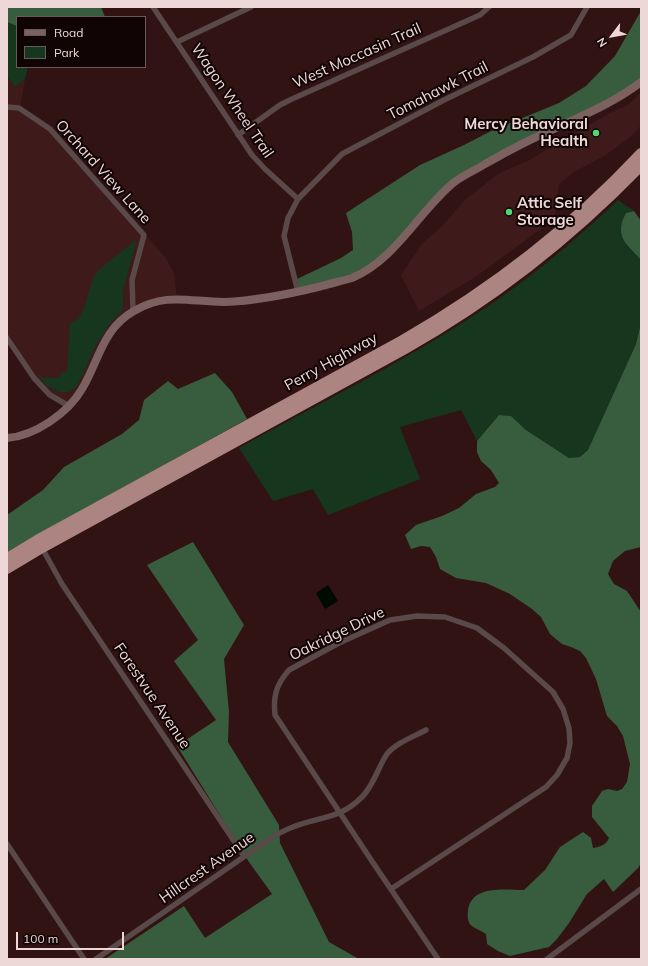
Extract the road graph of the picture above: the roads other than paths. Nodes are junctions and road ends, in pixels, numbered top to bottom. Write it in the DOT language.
graph roads {
  1 [pos="153,7"];
  2 [pos="251,7"];
  3 [pos="490,7"];
  4 [pos="587,7"];
  5 [pos="177,42"];
  6 [pos="641,82"];
  7 [pos="7,107"];
  8 [pos="238,134"];
  9 [pos="641,153"];
  10 [pos="641,166"];
  11 [pos="298,199"];
  12 [pos="298,292"];
  13 [pos="133,312"];
  14 [pos="7,338"];
  15 [pos="68,406"];
  16 [pos="7,438"];
  17 [pos="42,548"];
  18 [pos="7,558"];
  19 [pos="7,569"];
  20 [pos="426,730"];
  21 [pos="340,813"];
  22 [pos="7,844"];
  23 [pos="244,856"];
  24 [pos="391,889"];
  25 [pos="641,889"];
  26 [pos="84,959"];
  27 [pos="96,959"];
  28 [pos="438,959"];
  29 [pos="547,959"];
  1 -- 5 [label="street, Wagon Wheel Trail"];
  2 -- 5 [label="street"];
  3 -- 8 [label="street, West Moccasin Trail"];
  4 -- 11 [label="street, Tomahawk Trail"];
  5 -- 8 [label="street, Wagon Wheel Trail"];
  6 -- 12 [label="street"];
  7 -- 13 [label="street, Orchard View Lane"];
  8 -- 11 [label="street, Wagon Wheel Trail"];
  9 -- 18 [label="highway, Perry Highway"];
  10 -- 17 [label="highway, Perry Highway"];
  11 -- 12 [label="street"];
  12 -- 13 [label="street"];
  13 -- 15 [label="street"];
  14 -- 15 [label="street"];
  15 -- 16 [label="street"];
  17 -- 19 [label="highway, Perry Highway"];
  17 -- 23 [label="street, Forestvue Avenue"];
  20 -- 21 [label="street"];
  21 -- 23 [label="street, Hillcrest Avenue"];
  21 -- 24 [label="street, Oakridge Drive"];
  21 -- 24 [label="street, Oakridge Drive"];
  22 -- 26 [label="street"];
  23 -- 27 [label="street, Hillcrest Avenue"];
  24 -- 28 [label="street, Oakridge Drive"];
  25 -- 29 [label="street"];
}
